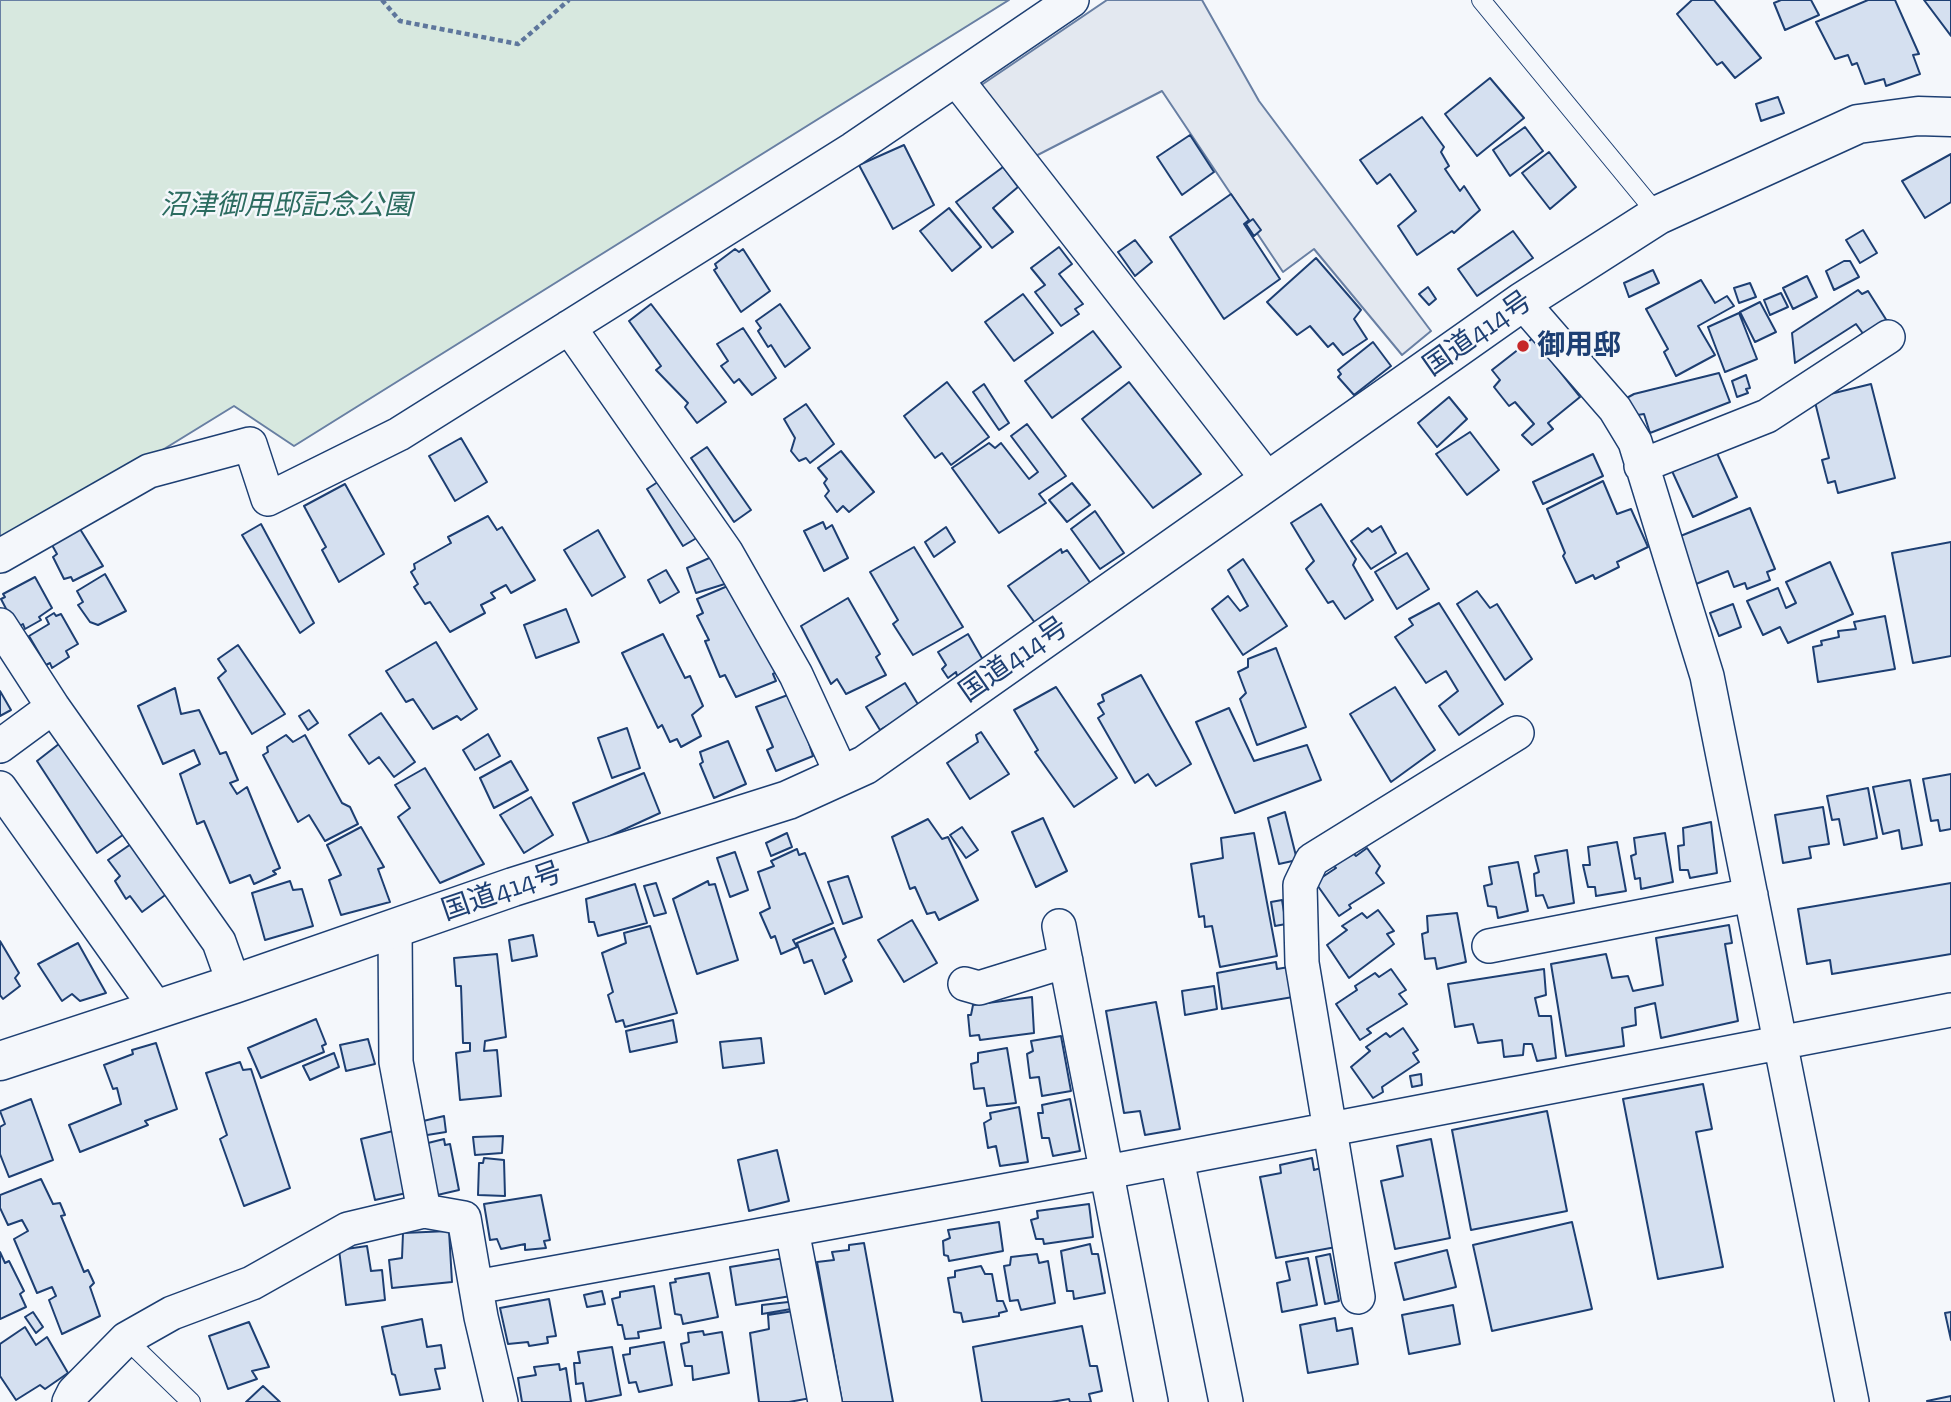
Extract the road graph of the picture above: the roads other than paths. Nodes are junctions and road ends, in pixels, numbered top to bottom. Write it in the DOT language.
graph roads {
  1 [pos="1072,0"];
  2 [pos="1481,0"];
  3 [pos="956,79"];
  4 [pos="1951,117"];
  5 [pos="1658,215"];
  6 [pos="1522,302"];
  7 [pos="569,327"];
  8 [pos="1888,337"];
  9 [pos="1641,466"];
  10 [pos="1269,481"];
  11 [pos="0,556"];
  12 [pos="0,625"];
  13 [pos="53,708"];
  14 [pos="1517,733"];
  15 [pos="0,746"];
  16 [pos="842,775"];
  17 [pos="0,788"];
  18 [pos="1751,895"];
  19 [pos="1059,926"];
  20 [pos="396,928"];
  21 [pos="1489,946"];
  22 [pos="1066,961"];
  23 [pos="234,984"];
  24 [pos="965,984"];
  25 [pos="157,1009"];
  26 [pos="1951,1010"];
  27 [pos="1780,1042"];
  28 [pos="0,1060"];
  29 [pos="1331,1129"];
  30 [pos="1177,1159"];
  31 [pos="1107,1172"];
  32 [pos="424,1211"];
  33 [pos="792,1230"];
  34 [pos="476,1287"];
  35 [pos="1358,1297"];
  36 [pos="126,1339"];
  37 [pos="69,1402"];
  38 [pos="191,1402"];
  39 [pos="501,1402"];
  40 [pos="825,1402"];
  41 [pos="1151,1402"];
  42 [pos="1226,1402"];
  43 [pos="1852,1402"];
  1 -- 3 [label="street"];
  2 -- 5 [label="lane"];
  3 -- 7 [label="street"];
  3 -- 10 [label="street"];
  4 -- 5 [label="highway, 国道414号"];
  5 -- 6 [label="highway, 国道414号"];
  6 -- 9 [label="street"];
  6 -- 10 [label="highway, 国道414号"];
  7 -- 11 [label="street"];
  7 -- 16 [label="street"];
  8 -- 9 [label="street"];
  9 -- 18 [label="street"];
  10 -- 16 [label="highway, 国道414号"];
  12 -- 13 [label="street"];
  13 -- 15 [label="street"];
  13 -- 23 [label="street"];
  14 -- 29 [label="street"];
  16 -- 20 [label="highway, 国道414号"];
  17 -- 25 [label="street"];
  18 -- 21 [label="street"];
  18 -- 27 [label="street"];
  19 -- 22 [label="street"];
  20 -- 23 [label="highway, 国道414号"];
  20 -- 32 [label="street"];
  22 -- 24 [label="street"];
  22 -- 31 [label="street"];
  23 -- 25 [label="highway, 国道414号"];
  25 -- 28 [label="highway, 国道414号"];
  26 -- 27 [label="street"];
  27 -- 29 [label="street"];
  27 -- 43 [label="street"];
  29 -- 30 [label="street"];
  29 -- 35 [label="street"];
  30 -- 31 [label="street"];
  30 -- 42 [label="street"];
  31 -- 33 [label="street"];
  31 -- 41 [label="street"];
  32 -- 34 [label="street"];
  32 -- 36 [label="street"];
  33 -- 34 [label="street"];
  33 -- 40 [label="street"];
  34 -- 39 [label="street"];
  36 -- 37 [label="street"];
  36 -- 38 [label="lane"];
}
